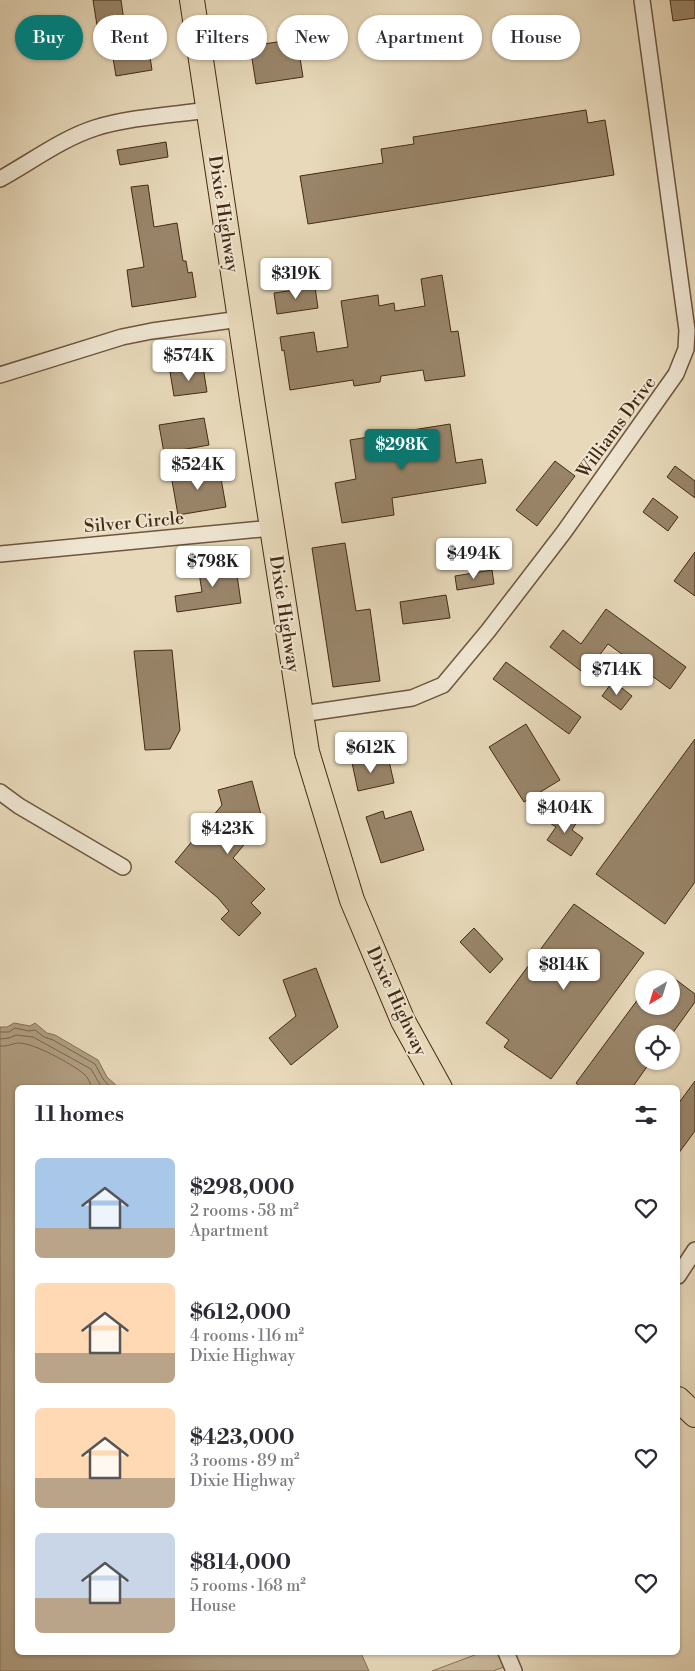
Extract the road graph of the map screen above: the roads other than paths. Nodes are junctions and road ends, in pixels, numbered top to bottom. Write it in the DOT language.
graph roads {
  1 [pos="192,0"];
  2 [pos="642,0"];
  3 [pos="209,110"];
  4 [pos="0,179"];
  5 [pos="240,319"];
  6 [pos="0,376"];
  7 [pos="272,528"];
  8 [pos="0,554"];
  9 [pos="301,714"];
  10 [pos="0,792"];
  11 [pos="123,867"];
  12 [pos="438,1085"];
  13 [pos="695,1250"];
  14 [pos="680,1273"];
  15 [pos="680,1401"];
  16 [pos="695,1415"];
  17 [pos="507,1655"];
  18 [pos="514,1671"];
  1 -- 3 [label="main road, Dixie Highway"];
  2 -- 9 [label="street, Williams Drive"];
  3 -- 4 [label="street"];
  3 -- 5 [label="main road, Dixie Highway"];
  5 -- 6 [label="street"];
  5 -- 7 [label="main road, Dixie Highway"];
  7 -- 8 [label="street, Silver Circle"];
  7 -- 9 [label="main road, Dixie Highway"];
  9 -- 12 [label="main road, Dixie Highway"];
  10 -- 11 [label="street"];
  13 -- 14 [label="street"];
  15 -- 16 [label="main road"];
  17 -- 18 [label="street"];
}
